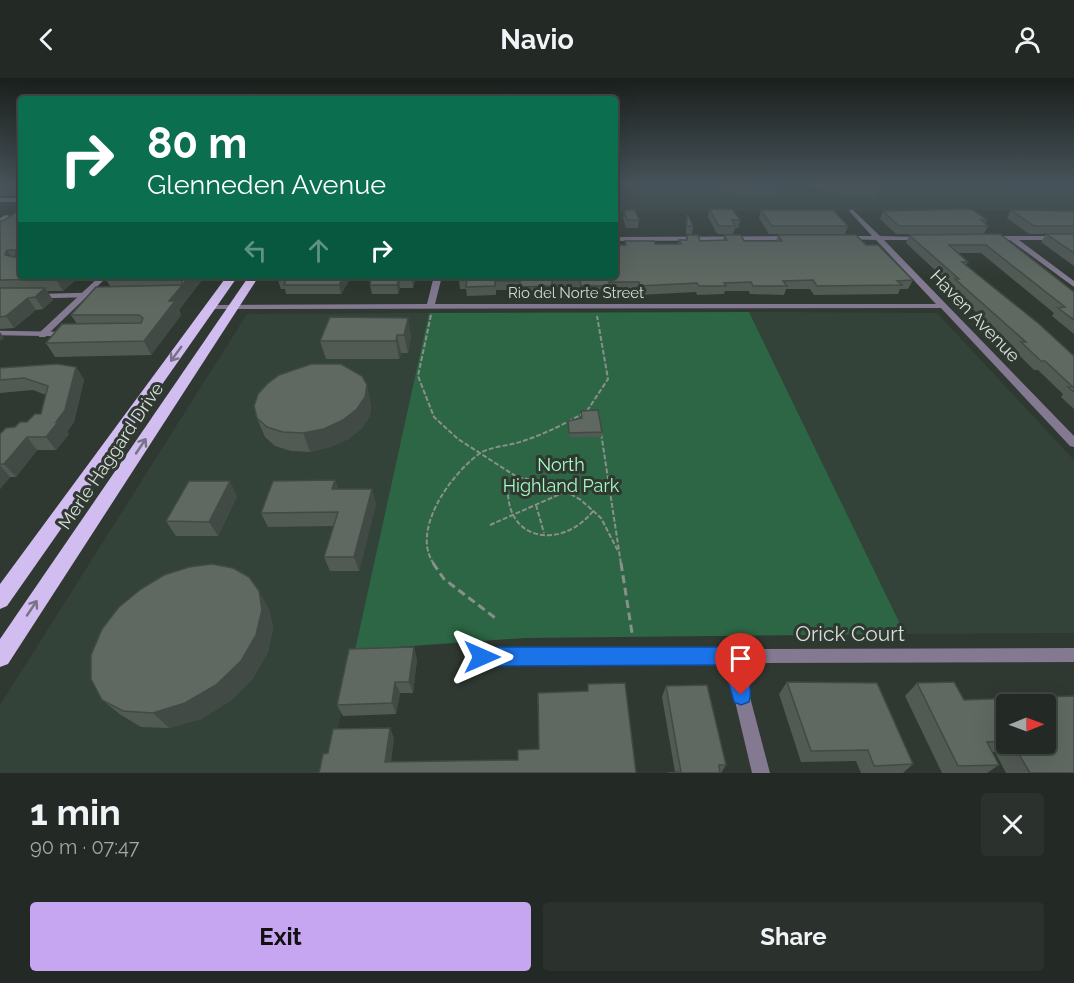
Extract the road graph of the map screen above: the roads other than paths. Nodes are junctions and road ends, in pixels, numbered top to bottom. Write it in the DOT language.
graph roads {
  1 [pos="8,216"];
  2 [pos="857,216"];
  3 [pos="0,221"];
  4 [pos="618,238"];
  5 [pos="806,238"];
  6 [pos="842,238"];
  7 [pos="878,238"];
  8 [pos="934,238"];
  9 [pos="979,238"];
  10 [pos="1012,238"];
  11 [pos="1074,238"];
  12 [pos="101,279"];
  13 [pos="231,279"];
  14 [pos="252,279"];
  15 [pos="437,279"];
  16 [pos="1074,285"];
  17 [pos="84,295"];
  18 [pos="95,295"];
  19 [pos="36,296"];
  20 [pos="943,306"];
  21 [pos="210,307"];
  22 [pos="233,307"];
  23 [pos="431,310"];
  24 [pos="0,333"];
  25 [pos="64,334"];
  26 [pos="42,335"];
  27 [pos="1074,443"];
  28 [pos="0,600"];
  29 [pos="1074,655"];
  30 [pos="732,656"];
  31 [pos="0,657"];
  32 [pos="482,657"];
  33 [pos="761,773"];
  1 -- 3 [label="street"];
  2 -- 7 [label="street, Haven Avenue"];
  4 -- 5 [label="street"];
  6 -- 7 [label="street"];
  7 -- 8 [label="street"];
  7 -- 20 [label="street, Haven Avenue"];
  9 -- 10 [label="street"];
  10 -- 11 [label="street"];
  10 -- 16 [label="street"];
  12 -- 17 [label="street"];
  13 -- 21 [label="main road, Merle Haggard Drive"];
  14 -- 22 [label="main road, Merle Haggard Drive"];
  15 -- 23 [label="street"];
  17 -- 18 [label="lane"];
  17 -- 19 [label="lane"];
  17 -- 26 [label="street"];
  20 -- 23 [label="street, Rio del Norte Street"];
  20 -- 27 [label="street, Haven Avenue"];
  21 -- 22 [label="street, Rio del Norte Street"];
  21 -- 28 [label="main road, Merle Haggard Drive, one-way"];
  22 -- 23 [label="street, Rio del Norte Street"];
  31 -- 22 [label="main road, Merle Haggard Drive, one-way"];
  24 -- 26 [label="lane"];
  25 -- 26 [label="lane"];
  29 -- 30 [label="street, Orick Court"];
  30 -- 32 [label="street, Orick Court"];
  30 -- 33 [label="street"];
}
